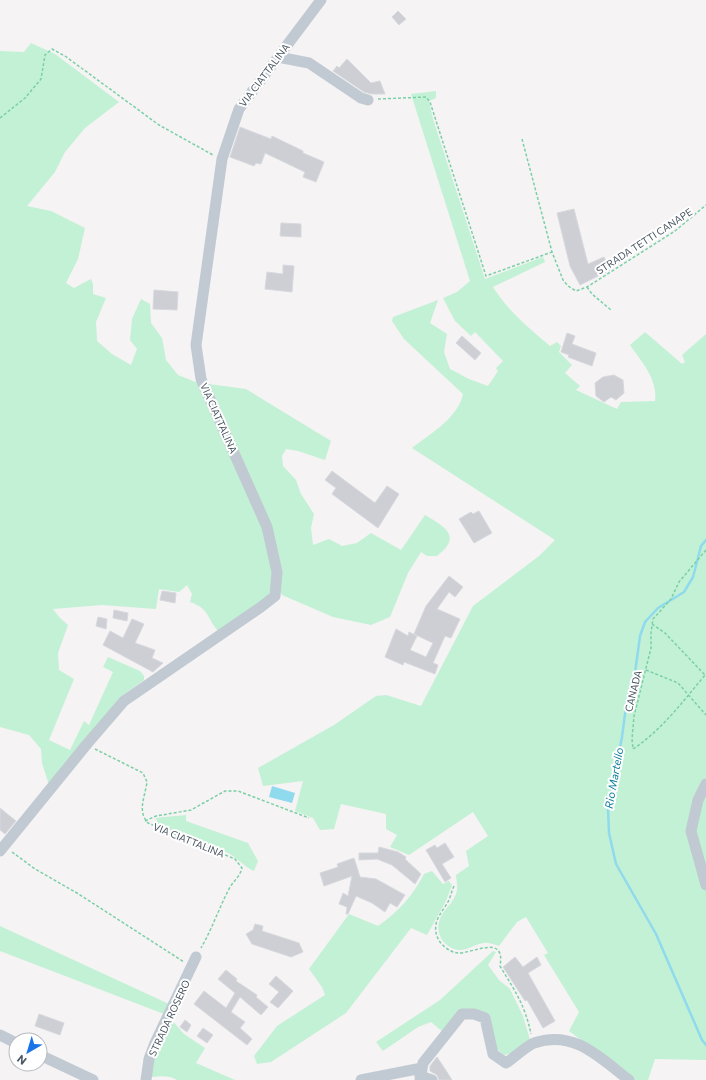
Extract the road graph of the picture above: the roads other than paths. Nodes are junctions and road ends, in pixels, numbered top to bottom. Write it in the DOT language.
graph roads {
  1 [pos="321,0"];
  2 [pos="278,57"];
  3 [pos="368,100"];
  4 [pos="706,784"];
  5 [pos="2,849"];
  6 [pos="706,885"];
  7 [pos="194,962"];
  8 [pos="48,1059"];
  9 [pos="421,1075"];
  10 [pos="92,1080"];
  11 [pos="146,1080"];
  12 [pos="361,1080"];
  13 [pos="432,1080"];
  14 [pos="629,1080"];
  1 -- 2 [label="street, VIA CIATTALINA"];
  2 -- 3 [label="street"];
  2 -- 5 [label="street, VIA CIATTALINA"];
  4 -- 6 [label="street"];
  7 -- 11 [label="street, STRADA ROSERO"];
  8 -- 10 [label="street"];
  9 -- 12 [label="street"];
  9 -- 13 [label="street"];
  9 -- 14 [label="street"];
}
